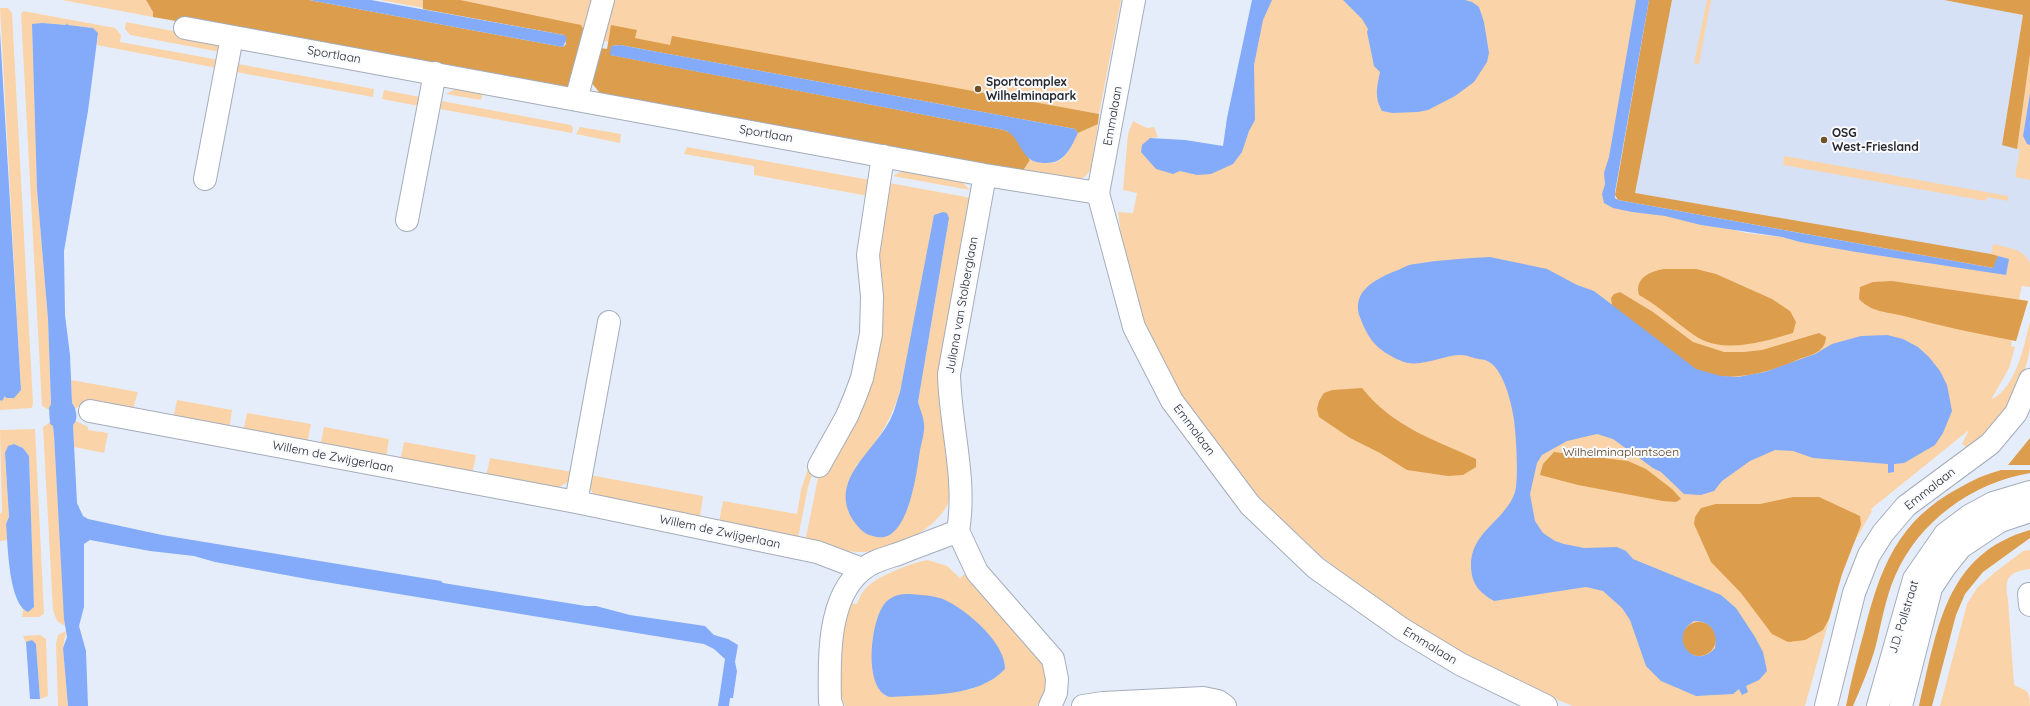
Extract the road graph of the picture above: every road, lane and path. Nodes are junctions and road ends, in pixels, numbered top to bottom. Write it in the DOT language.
graph roads {
  1 [pos="603,0"];
  2 [pos="1134,0"];
  3 [pos="185,28"];
  4 [pos="232,37"];
  5 [pos="435,73"];
  6 [pos="576,100"];
  7 [pos="883,156"];
  8 [pos="985,175"];
  9 [pos="205,179"];
  10 [pos="1098,193"];
  11 [pos="407,220"];
  12 [pos="609,322"];
  13 [pos="2030,380"];
  14 [pos="90,412"];
  15 [pos="819,466"];
  16 [pos="2030,492"];
  17 [pos="576,502"];
  18 [pos="2030,511"];
  19 [pos="958,531"];
  20 [pos="862,569"];
  21 [pos="832,706"];
  22 [pos="1050,706"];
  23 [pos="1083,706"];
  24 [pos="1225,706"];
  25 [pos="1546,706"];
  26 [pos="1826,706"];
  27 [pos="1878,706"];
  28 [pos="1901,706"];
  1 -- 6 [label="street"];
  2 -- 10 [label="street, Emmalaan"];
  3 -- 4 [label="street, Sportlaan"];
  4 -- 5 [label="street, Sportlaan"];
  4 -- 9 [label="street"];
  5 -- 6 [label="street, Sportlaan"];
  5 -- 11 [label="street"];
  6 -- 7 [label="street, Sportlaan"];
  7 -- 8 [label="street, Sportlaan"];
  7 -- 15 [label="street"];
  8 -- 10 [label="street, Sportlaan"];
  8 -- 19 [label="street, Juliana van Stolberglaan"];
  10 -- 25 [label="street, Emmalaan"];
  12 -- 17 [label="street"];
  13 -- 26 [label="street, Emmalaan"];
  14 -- 17 [label="street, Willem de Zwijgerlaan"];
  16 -- 27 [label="street, J.D. Pollstraat"];
  17 -- 20 [label="street, Willem de Zwijgerlaan"];
  18 -- 28 [label="street, J.D. Pollstraat"];
  19 -- 20 [label="street"];
  19 -- 22 [label="street"];
  20 -- 21 [label="street"];
  23 -- 24 [label="street"];
}
